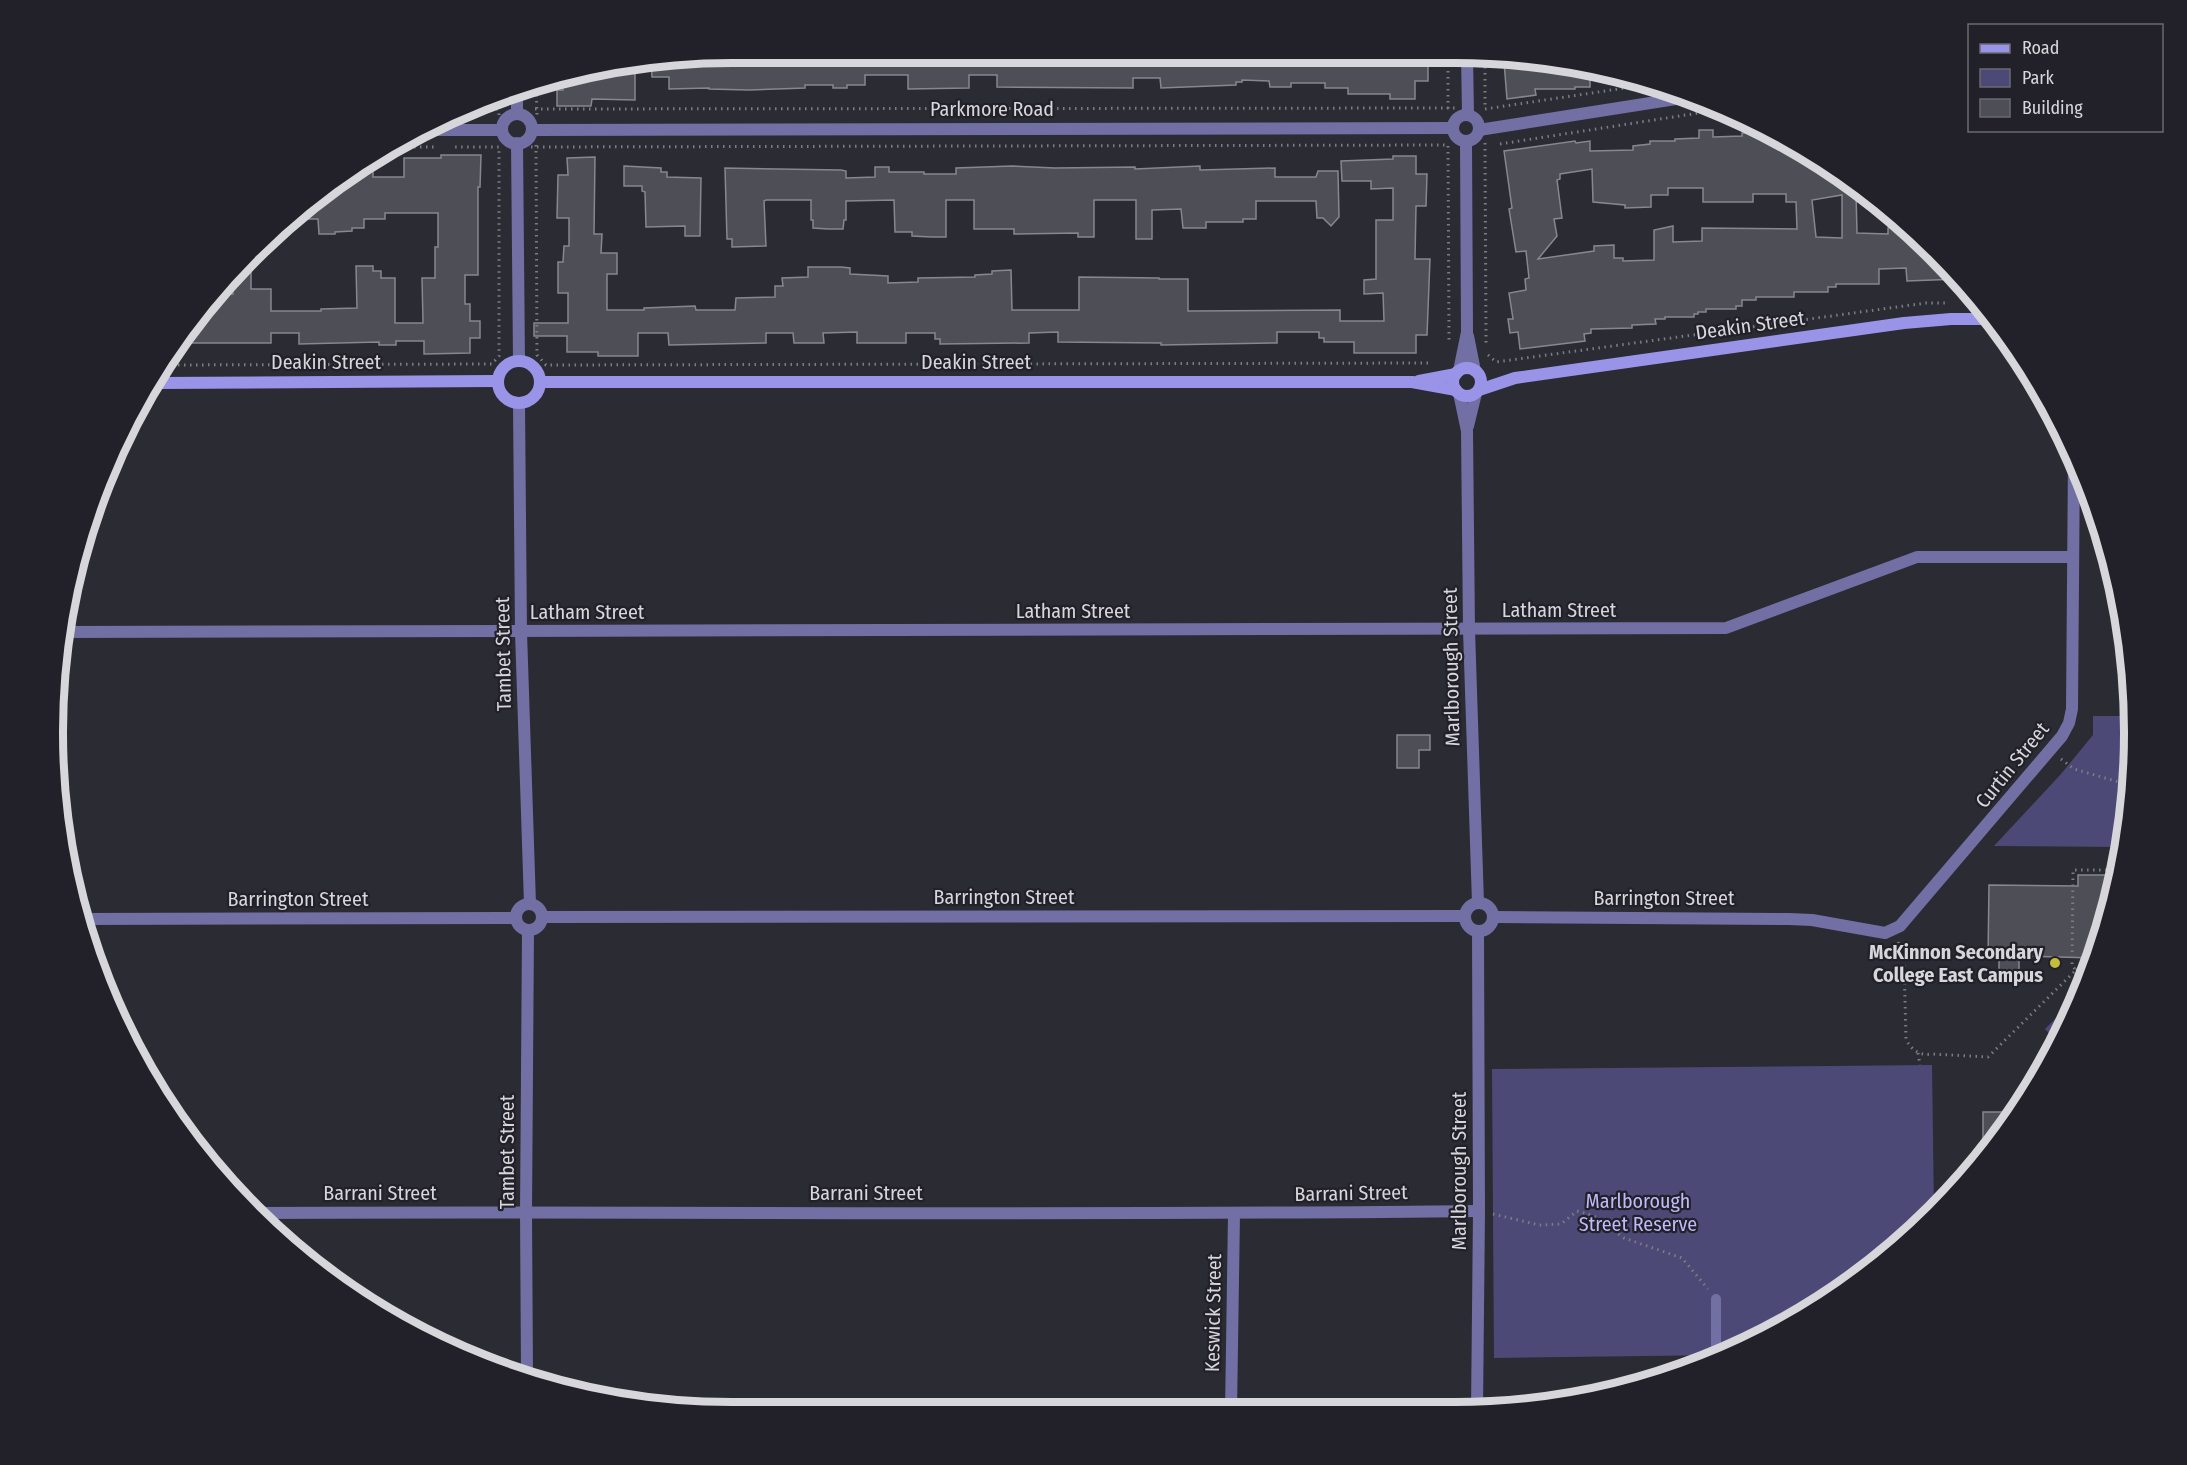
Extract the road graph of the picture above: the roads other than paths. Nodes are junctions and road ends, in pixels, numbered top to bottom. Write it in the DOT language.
graph roads {
  1 [pos="1467,63"];
  2 [pos="517,99"];
  3 [pos="1672,100"];
  4 [pos="517,112"];
  5 [pos="1467,112"];
  6 [pos="1452,128"];
  7 [pos="1482,128"];
  8 [pos="440,130"];
  9 [pos="502,130"];
  10 [pos="535,130"];
  11 [pos="1466,141"];
  12 [pos="517,143"];
  13 [pos="1981,319"];
  14 [pos="1467,332"];
  15 [pos="519,361"];
  16 [pos="1458,372"];
  17 [pos="1477,372"];
  18 [pos="1515,378"];
  19 [pos="497,381"];
  20 [pos="163,382"];
  21 [pos="540,382"];
  22 [pos="1412,382"];
  23 [pos="1477,391"];
  24 [pos="1458,392"];
  25 [pos="519,404"];
  26 [pos="1467,431"];
  27 [pos="2074,478"];
  28 [pos="2073,558"];
  29 [pos="1469,630"];
  30 [pos="71,632"];
  31 [pos="520,632"];
  32 [pos="1478,903"];
  33 [pos="530,904"];
  34 [pos="1465,916"];
  35 [pos="542,917"];
  36 [pos="1493,917"];
  37 [pos="516,918"];
  38 [pos="90,919"];
  39 [pos="1834,925"];
  40 [pos="528,930"];
  41 [pos="1478,931"];
  42 [pos="1479,1211"];
  43 [pos="526,1212"];
  44 [pos="266,1213"];
  45 [pos="1234,1214"];
  46 [pos="1716,1299"];
  47 [pos="1716,1349"];
  48 [pos="527,1369"];
  49 [pos="1477,1401"];
  50 [pos="1231,1402"];
  1 -- 5 [label="street"];
  2 -- 4 [label="street"];
  3 -- 7 [label="street"];
  4 -- 9 [label="street"];
  4 -- 10 [label="street"];
  5 -- 6 [label="street"];
  5 -- 7 [label="street"];
  6 -- 10 [label="street, Parkmore Road"];
  6 -- 11 [label="street"];
  7 -- 11 [label="street"];
  8 -- 9 [label="street"];
  9 -- 12 [label="street"];
  10 -- 12 [label="street"];
  11 -- 14 [label="street"];
  12 -- 15 [label="street"];
  13 -- 18 [label="street, Deakin Street"];
  14 -- 16 [label="street"];
  14 -- 17 [label="street"];
  15 -- 19 [label="street"];
  15 -- 21 [label="street"];
  16 -- 17 [label="street"];
  16 -- 22 [label="street, Deakin Street"];
  16 -- 24 [label="street"];
  17 -- 18 [label="street, Deakin Street"];
  17 -- 23 [label="street"];
  18 -- 23 [label="street, Deakin Street"];
  19 -- 20 [label="street, Deakin Street"];
  19 -- 25 [label="street"];
  21 -- 22 [label="street, Deakin Street"];
  21 -- 25 [label="street"];
  22 -- 24 [label="street, Deakin Street"];
  23 -- 24 [label="street"];
  23 -- 26 [label="street, Marlborough Street"];
  24 -- 26 [label="street, Marlborough Street"];
  25 -- 31 [label="street, Tambet Street"];
  26 -- 29 [label="street, Marlborough Street"];
  27 -- 28 [label="street, Curtin Street"];
  28 -- 29 [label="street, Latham Street"];
  28 -- 39 [label="street, Curtin Street"];
  29 -- 31 [label="street, Latham Street"];
  29 -- 32 [label="street, Marlborough Street"];
  30 -- 31 [label="street, Latham Street"];
  31 -- 33 [label="street, Tambet Street"];
  32 -- 34 [label="street"];
  32 -- 36 [label="street"];
  33 -- 35 [label="street"];
  33 -- 37 [label="street"];
  34 -- 35 [label="street, Barrington Street"];
  34 -- 41 [label="street"];
  35 -- 40 [label="street"];
  36 -- 39 [label="street, Barrington Street"];
  36 -- 41 [label="street"];
  37 -- 38 [label="street, Barrington Street"];
  37 -- 40 [label="street"];
  40 -- 43 [label="street, Tambet Street"];
  41 -- 42 [label="street, Marlborough Street"];
  42 -- 45 [label="street, Barrani Street"];
  42 -- 49 [label="street, Marlborough Street"];
  43 -- 44 [label="street, Barrani Street"];
  43 -- 45 [label="street, Barrani Street"];
  43 -- 48 [label="street, Tambet Street"];
  45 -- 50 [label="street, Keswick Street"];
  46 -- 47 [label="lane"];
}
